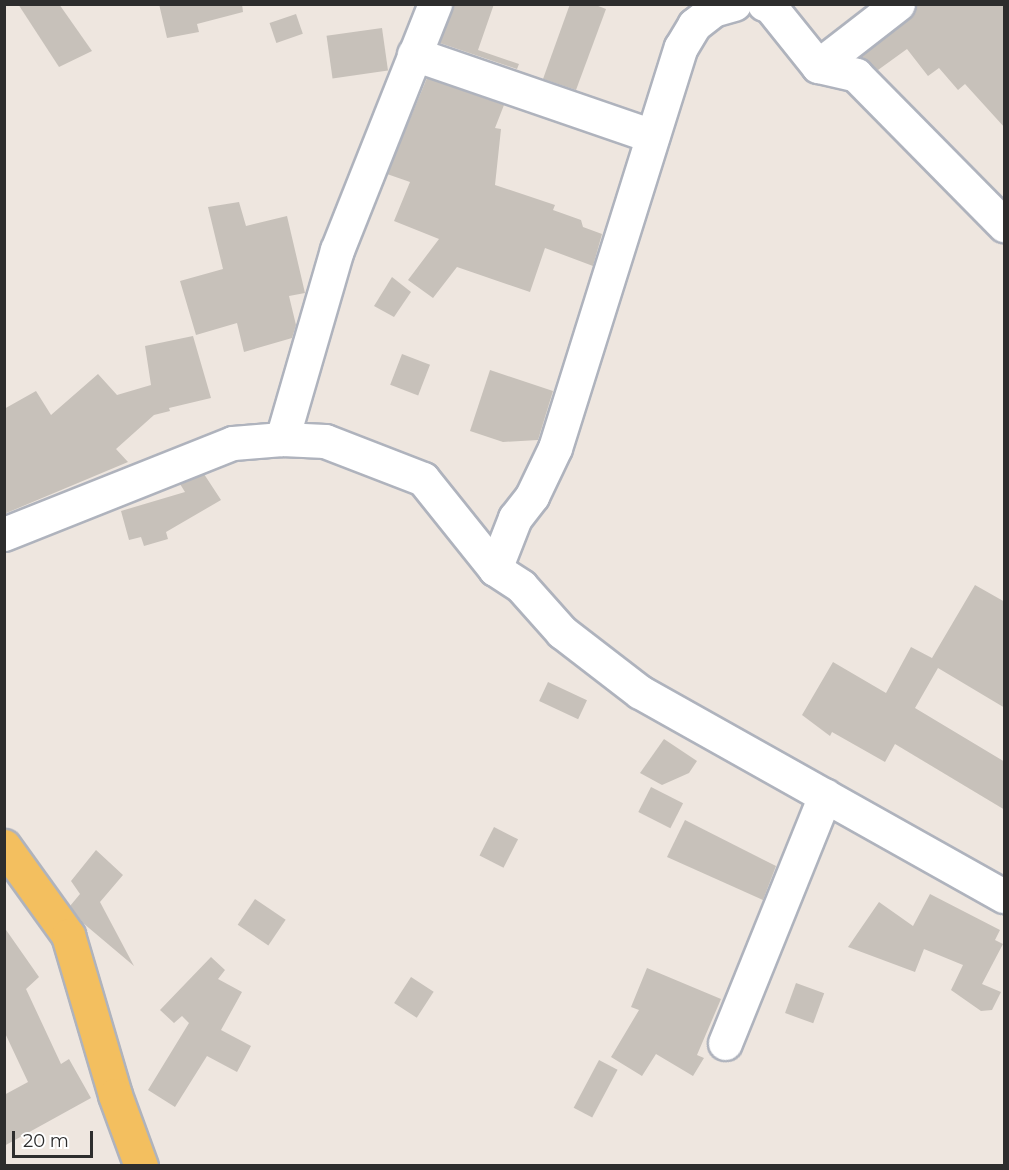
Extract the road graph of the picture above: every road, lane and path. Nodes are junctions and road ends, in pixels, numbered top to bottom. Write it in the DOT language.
graph roads {
  1 [pos="435,4"];
  2 [pos="734,4"];
  3 [pos="764,4"];
  4 [pos="898,4"];
  5 [pos="414,54"];
  6 [pos="818,66"];
  7 [pos="652,136"];
  8 [pos="1005,225"];
  9 [pos="282,439"];
  10 [pos="4,534"];
  11 [pos="495,569"];
  12 [pos="825,795"];
  13 [pos="4,846"];
  14 [pos="1005,896"];
  15 [pos="725,1043"];
  16 [pos="141,1166"];
  1 -- 5 [label="street"];
  2 -- 7 [label="street"];
  3 -- 6 [label="street"];
  4 -- 6 [label="street"];
  5 -- 7 [label="street"];
  5 -- 9 [label="street"];
  6 -- 8 [label="street"];
  7 -- 11 [label="street"];
  9 -- 10 [label="street"];
  9 -- 11 [label="street"];
  11 -- 12 [label="street"];
  12 -- 14 [label="street"];
  12 -- 15 [label="street"];
  13 -- 16 [label="main road"];
}
